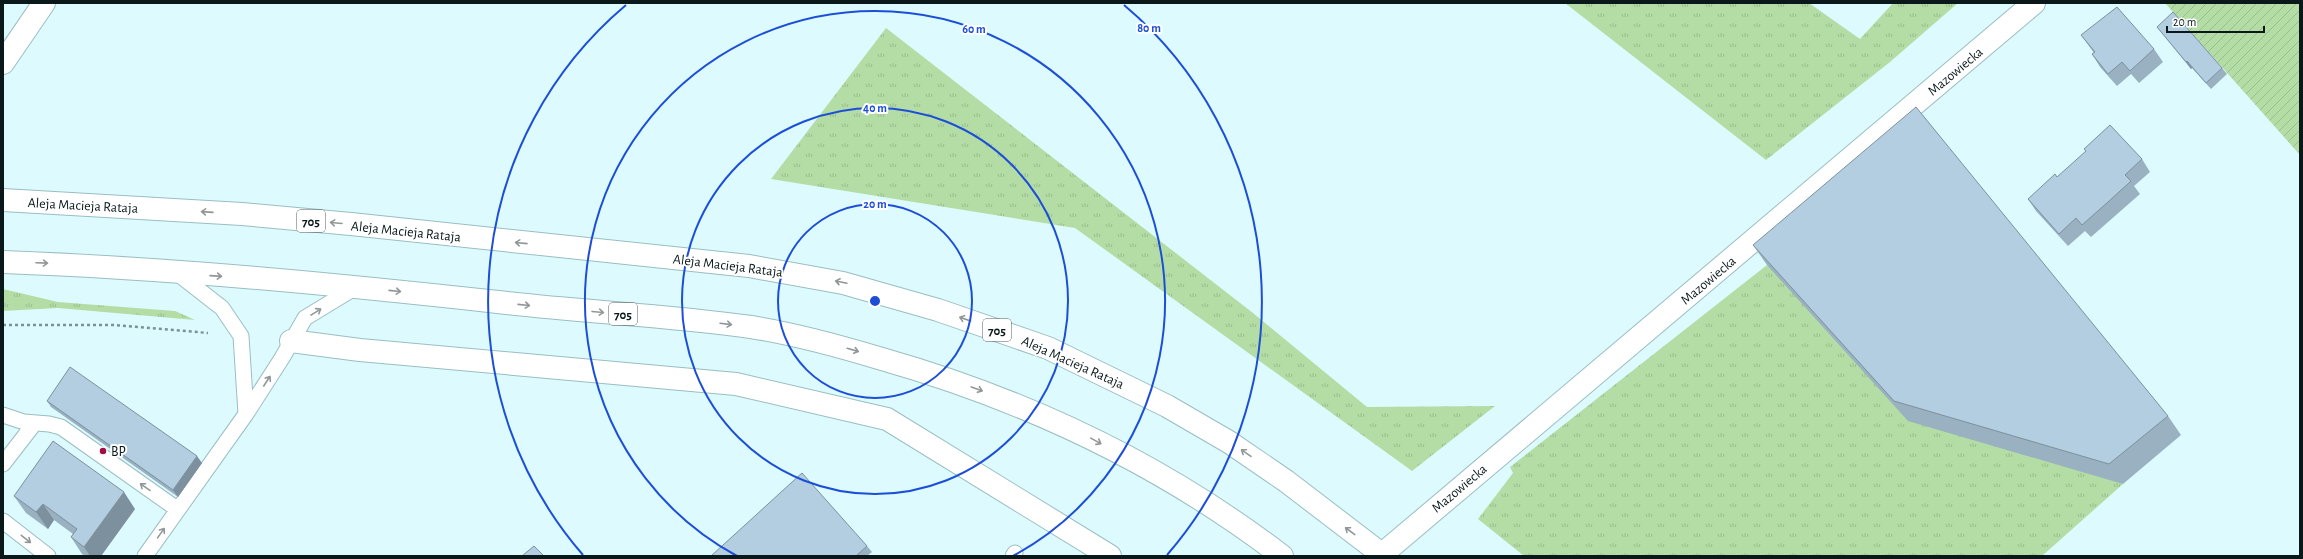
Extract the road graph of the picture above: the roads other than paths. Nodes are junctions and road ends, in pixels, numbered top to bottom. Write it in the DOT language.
graph roads {
  1 [pos="44,3"];
  2 [pos="2034,3"];
  3 [pos="3,63"];
  4 [pos="3,200"];
  5 [pos="3,262"];
  6 [pos="177,273"];
  7 [pos="356,287"];
  8 [pos="291,341"];
  9 [pos="246,414"];
  10 [pos="3,415"];
  11 [pos="34,424"];
  12 [pos="3,464"];
  13 [pos="177,509"];
  14 [pos="3,521"];
  15 [pos="1382,555"];
  16 [pos="48,556"];
  17 [pos="145,556"];
  18 [pos="1110,556"];
  19 [pos="1282,556"];
  1 -- 3 [label="main road"];
  2 -- 15 [label="main road, Mazowiecka"];
  15 -- 4 [label="main road, Aleja Macieja Rataja / 705, one-way"];
  5 -- 6 [label="main road, 705, one-way"];
  6 -- 7 [label="main road, 705, one-way"];
  6 -- 9 [label="lane"];
  8 -- 7 [label="lane, one-way"];
  7 -- 19 [label="main road, 705, one-way"];
  9 -- 8 [label="lane, one-way"];
  8 -- 18 [label="main road"];
  9 -- 13 [label="lane"];
  10 -- 11 [label="lane"];
  11 -- 12 [label="lane"];
  13 -- 11 [label="lane, one-way"];
  17 -- 13 [label="lane, one-way"];
  14 -- 16 [label="lane, one-way"];
}
